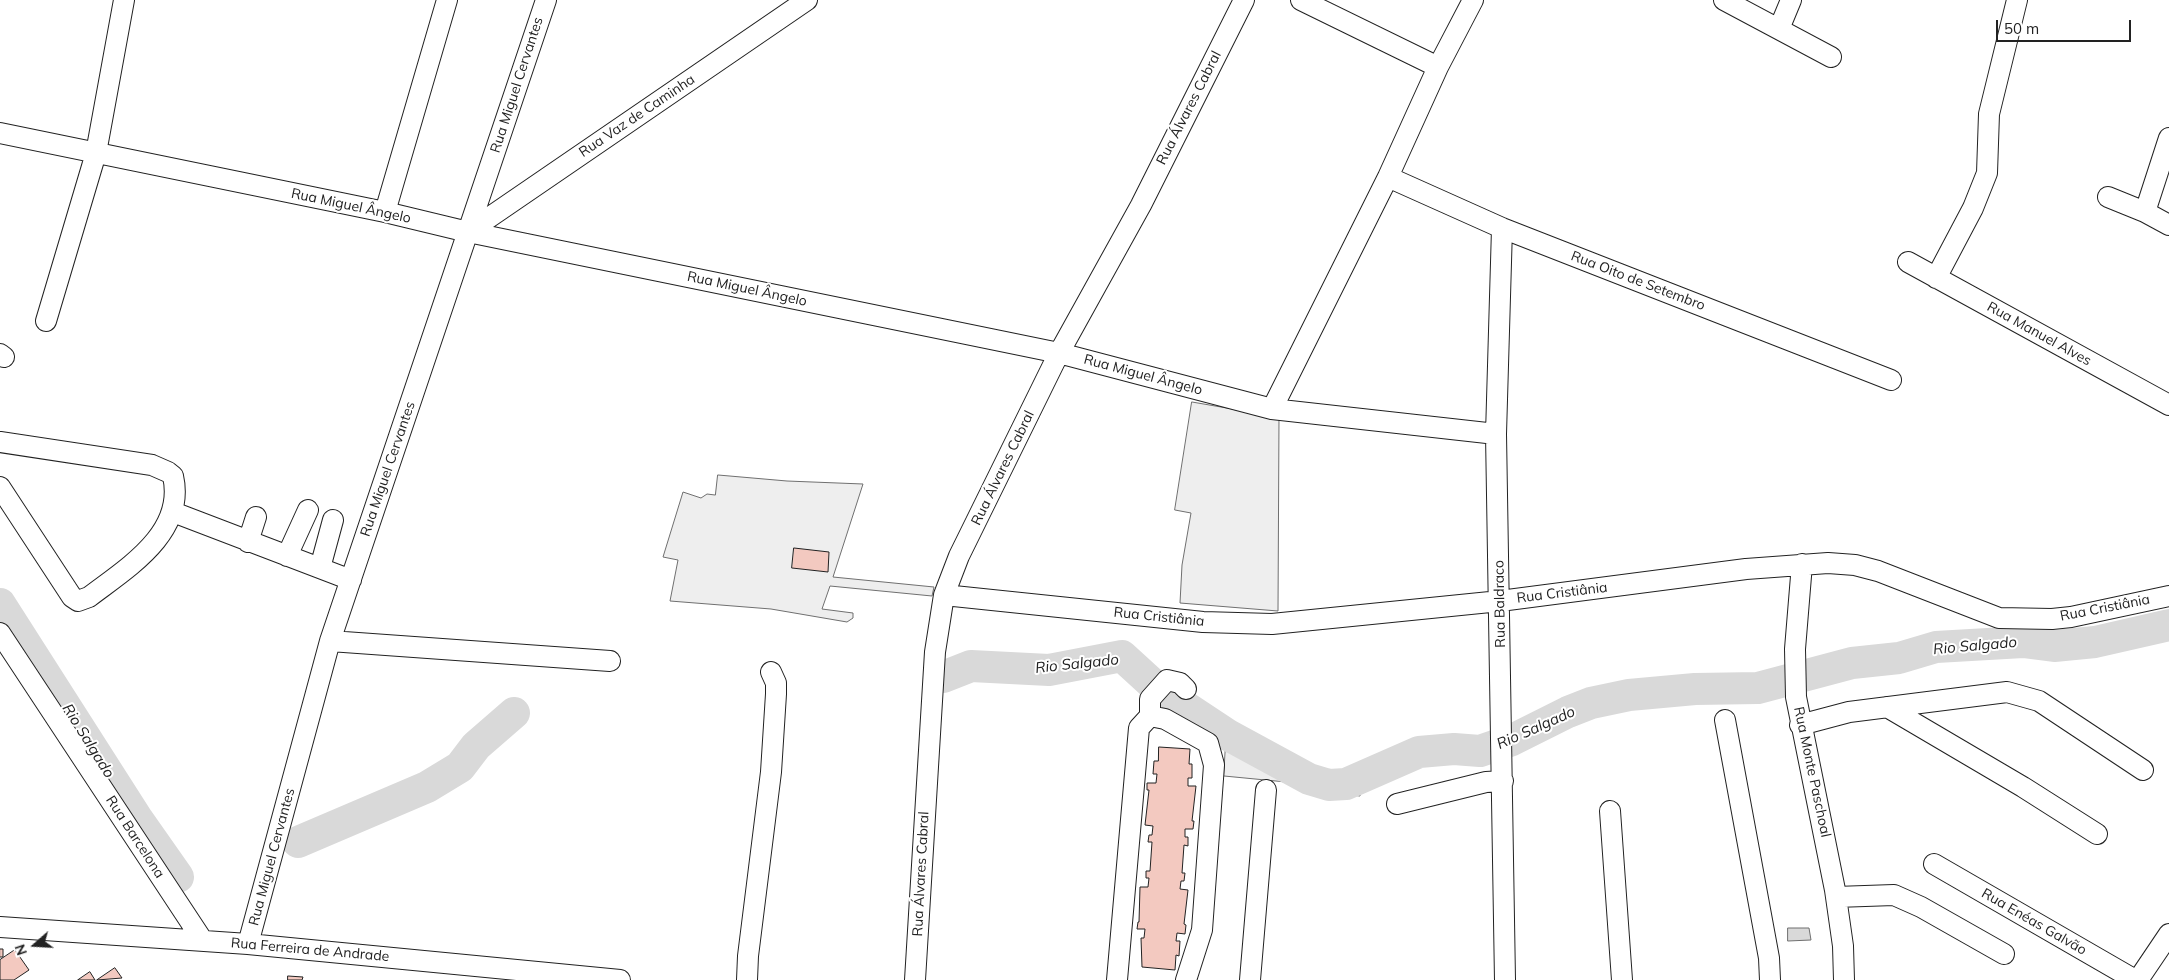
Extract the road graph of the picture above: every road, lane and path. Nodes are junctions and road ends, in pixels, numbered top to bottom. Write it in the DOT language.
graph roads {
  1 [pos="124,0"];
  2 [pos="447,0"];
  3 [pos="546,0"];
  4 [pos="807,0"];
  5 [pos="1244,0"];
  6 [pos="1301,0"];
  7 [pos="1473,0"];
  8 [pos="1724,0"];
  9 [pos="1791,0"];
  10 [pos="2017,0"];
  11 [pos="1778,29"];
  12 [pos="1830,57"];
  13 [pos="1438,67"];
  14 [pos="0,133"];
  15 [pos="2169,138"];
  16 [pos="96,153"];
  17 [pos="1388,177"];
  18 [pos="2108,197"];
  19 [pos="385,212"];
  20 [pos="2145,212"];
  21 [pos="2169,225"];
  22 [pos="1502,228"];
  23 [pos="468,232"];
  24 [pos="1908,262"];
  25 [pos="1936,278"];
  26 [pos="46,321"];
  27 [pos="1060,353"];
  28 [pos="1891,380"];
  29 [pos="2169,405"];
  30 [pos="1272,409"];
  31 [pos="1496,434"];
  32 [pos="0,442"];
  33 [pos="0,487"];
  34 [pos="308,510"];
  35 [pos="173,512"];
  36 [pos="256,517"];
  37 [pos="333,520"];
  38 [pos="248,542"];
  39 [pos="287,556"];
  40 [pos="1802,564"];
  41 [pos="320,568"];
  42 [pos="351,580"];
  43 [pos="944,595"];
  44 [pos="2169,596"];
  45 [pos="1500,601"];
  46 [pos="0,633"];
  47 [pos="330,641"];
  48 [pos="610,661"];
  49 [pos="771,672"];
  50 [pos="1186,689"];
  51 [pos="1150,707"];
  52 [pos="1887,707"];
  53 [pos="1724,720"];
  54 [pos="1800,725"];
  55 [pos="2143,770"];
  56 [pos="1503,777"];
  57 [pos="1266,790"];
  58 [pos="1396,804"];
  59 [pos="1610,811"];
  60 [pos="2097,834"];
  61 [pos="1934,864"];
  62 [pos="1836,897"];
  63 [pos="0,927"];
  64 [pos="2169,934"];
  65 [pos="203,941"];
  66 [pos="248,944"];
  67 [pos="2004,954"];
  68 [pos="620,980"];
  69 [pos="747,980"];
  70 [pos="915,980"];
  71 [pos="1117,980"];
  72 [pos="1186,980"];
  73 [pos="1250,980"];
  74 [pos="1506,980"];
  75 [pos="1622,980"];
  76 [pos="1770,980"];
  77 [pos="1844,980"];
  78 [pos="2136,980"];
  1 -- 16 [label="street"];
  2 -- 19 [label="street"];
  3 -- 23 [label="street, Rua Miguel Cervantes"];
  4 -- 23 [label="street, Rua Vaz de Caminha"];
  5 -- 27 [label="street, Rua Álvares Cabral"];
  6 -- 13 [label="street"];
  7 -- 13 [label="street"];
  8 -- 11 [label="street"];
  9 -- 11 [label="street"];
  10 -- 25 [label="street"];
  11 -- 12 [label="street"];
  13 -- 17 [label="street"];
  14 -- 16 [label="street, Rua Miguel Ângelo"];
  15 -- 20 [label="street"];
  16 -- 19 [label="street, Rua Miguel Ângelo"];
  16 -- 26 [label="street"];
  17 -- 22 [label="street, Rua Oito de Setembro"];
  17 -- 30 [label="street"];
  18 -- 20 [label="street"];
  19 -- 23 [label="street, Rua Miguel Ângelo"];
  20 -- 21 [label="street"];
  22 -- 28 [label="street, Rua Oito de Setembro"];
  22 -- 31 [label="street, Rua Baldraco"];
  23 -- 27 [label="street, Rua Miguel Ângelo"];
  23 -- 42 [label="street, Rua Miguel Cervantes"];
  24 -- 25 [label="street, Rua Manuel Alves"];
  25 -- 29 [label="street, Rua Manuel Alves"];
  27 -- 30 [label="street, Rua Miguel Ângelo"];
  27 -- 43 [label="street, Rua Álvares Cabral"];
  30 -- 31 [label="street, Rua Miguel Ângelo"];
  31 -- 45 [label="street, Rua Baldraco"];
  32 -- 35 [label="street"];
  33 -- 35 [label="street"];
  34 -- 39 [label="street"];
  35 -- 38 [label="street"];
  36 -- 38 [label="street"];
  37 -- 41 [label="street"];
  38 -- 39 [label="street"];
  39 -- 41 [label="street"];
  40 -- 44 [label="street, Rua Cristiânia"];
  40 -- 45 [label="street, Rua Cristiânia"];
  40 -- 54 [label="street, Rua Monte Paschoal"];
  41 -- 42 [label="street"];
  42 -- 47 [label="street, Rua Miguel Cervantes"];
  43 -- 45 [label="street, Rua Cristiânia"];
  43 -- 70 [label="street, Rua Álvares Cabral"];
  45 -- 56 [label="street, Rua Baldraco"];
  46 -- 65 [label="street, Rua Barcelona"];
  47 -- 48 [label="street"];
  47 -- 66 [label="street, Rua Miguel Cervantes"];
  49 -- 69 [label="street"];
  50 -- 51 [label="street"];
  51 -- 71 [label="street"];
  51 -- 72 [label="street"];
  52 -- 54 [label="street"];
  52 -- 55 [label="street"];
  52 -- 60 [label="street"];
  53 -- 76 [label="street"];
  54 -- 62 [label="street, Rua Monte Paschoal"];
  56 -- 58 [label="street"];
  56 -- 74 [label="street, Rua Baldraco"];
  57 -- 73 [label="street"];
  59 -- 75 [label="street"];
  61 -- 78 [label="street, Rua Enéas Galvão"];
  62 -- 67 [label="street"];
  62 -- 77 [label="street, Rua Monte Paschoal"];
  63 -- 65 [label="street, Rua Ferreira de Andrade"];
  64 -- 78 [label="street"];
  65 -- 66 [label="street, Rua Ferreira de Andrade"];
  66 -- 68 [label="street, Rua Ferreira de Andrade"];
}
